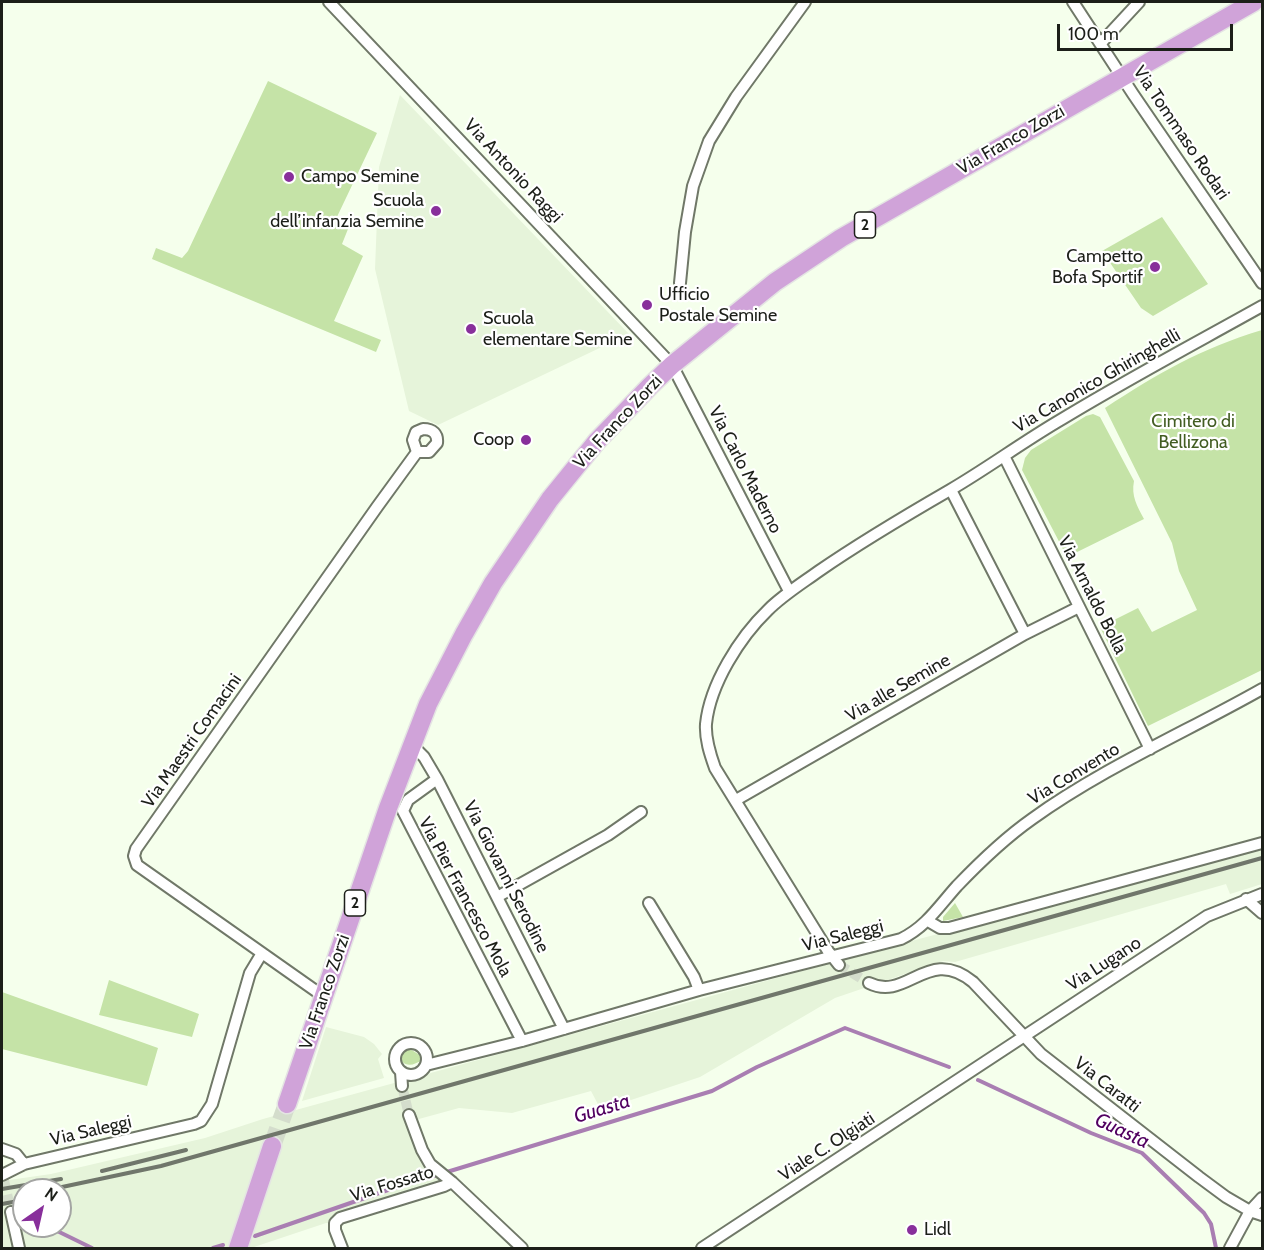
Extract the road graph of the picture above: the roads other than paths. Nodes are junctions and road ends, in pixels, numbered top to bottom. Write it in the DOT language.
graph roads {
  1 [pos="329,2"];
  2 [pos="805,2"];
  3 [pos="1073,2"];
  4 [pos="1139,2"];
  5 [pos="1254,2"];
  6 [pos="1101,43"];
  7 [pos="1123,77"];
  8 [pos="680,283"];
  9 [pos="1263,283"];
  10 [pos="1263,306"];
  11 [pos="672,365"];
  12 [pos="417,452"];
  13 [pos="1004,456"];
  14 [pos="951,489"];
  15 [pos="789,591"];
  16 [pos="1079,607"];
  17 [pos="1025,634"];
  18 [pos="1263,689"];
  19 [pos="411,744"];
  20 [pos="1150,749"];
  21 [pos="437,779"];
  22 [pos="736,800"];
  23 [pos="640,812"];
  24 [pos="1263,843"];
  25 [pos="1263,894"];
  26 [pos="497,897"];
  27 [pos="1246,899"];
  28 [pos="649,903"];
  29 [pos="1263,913"];
  30 [pos="928,921"];
  31 [pos="262,953"];
  32 [pos="836,961"];
  33 [pos="869,982"];
  34 [pos="699,990"];
  35 [pos="323,996"];
  36 [pos="564,1029"];
  37 [pos="1023,1037"];
  38 [pos="522,1041"];
  39 [pos="426,1065"];
  40 [pos="401,1072"];
  41 [pos="970,1072"];
  42 [pos="402,1086"];
  43 [pos="287,1104"];
  44 [pos="409,1115"];
  45 [pos="272,1146"];
  46 [pos="2,1149"];
  47 [pos="24,1164"];
  48 [pos="2,1177"];
  49 [pos="449,1180"];
  50 [pos="1263,1198"];
  51 [pos="1250,1211"];
  52 [pos="11,1212"];
  53 [pos="1263,1215"];
  54 [pos="19,1248"];
  55 [pos="238,1248"];
  56 [pos="342,1248"];
  57 [pos="522,1248"];
  58 [pos="702,1248"];
  59 [pos="1230,1248"];
  1 -- 11 [label="street, Via Antonio Raggi"];
  2 -- 8 [label="street"];
  3 -- 6 [label="street, Via Tommaso Rodari"];
  4 -- 6 [label="street"];
  5 -- 7 [label="main road, Via Franco Zorzi / 2"];
  6 -- 7 [label="street, Via Tommaso Rodari"];
  7 -- 9 [label="street, Via Tommaso Rodari"];
  7 -- 11 [label="main road, Via Franco Zorzi / 2"];
  10 -- 13 [label="street, Via Canonico Ghiringhelli"];
  11 -- 15 [label="street, Via Carlo Maderno"];
  11 -- 19 [label="main road, Via Franco Zorzi / 2"];
  12 -- 31 [label="street, Via Maestri Comacini"];
  13 -- 14 [label="street, Via Canonico Ghiringhelli"];
  13 -- 16 [label="street, Via Arnaldo Bolla"];
  14 -- 15 [label="street, Via Canonico Ghiringhelli"];
  14 -- 17 [label="street"];
  15 -- 22 [label="street, Via Canonico Ghiringhelli"];
  16 -- 17 [label="street, Via alle Semine"];
  16 -- 20 [label="street, Via Arnaldo Bolla"];
  17 -- 22 [label="street, Via alle Semine"];
  18 -- 20 [label="street, Via Convento"];
  19 -- 21 [label="street, Via Giovanni Serodine"];
  19 -- 35 [label="main road, Via Franco Zorzi / 2"];
  20 -- 30 [label="street, Via Convento"];
  21 -- 26 [label="street, Via Giovanni Serodine"];
  21 -- 38 [label="street, Via Pier Francesco Mola"];
  22 -- 32 [label="street, Via Canonico Ghiringhelli"];
  23 -- 26 [label="street"];
  24 -- 30 [label="street"];
  25 -- 27 [label="street, Via Lugano"];
  26 -- 36 [label="street, Via Giovanni Serodine"];
  27 -- 29 [label="street"];
  27 -- 37 [label="street, Via Lugano"];
  28 -- 34 [label="street"];
  30 -- 32 [label="street, Via Saleggi"];
  31 -- 35 [label="street, Via Maestri Comacini"];
  31 -- 47 [label="street, Via Saleggi"];
  32 -- 34 [label="street, Via Saleggi"];
  33 -- 37 [label="street, Via Caratti"];
  34 -- 36 [label="street, Via Saleggi"];
  35 -- 43 [label="main road, Via Franco Zorzi / 2"];
  36 -- 38 [label="street, Via Saleggi"];
  37 -- 41 [label="street, Via Lugano"];
  37 -- 51 [label="street, Via Caratti"];
  38 -- 39 [label="street, Via Saleggi"];
  39 -- 40 [label="street, Via Saleggi"];
  39 -- 40 [label="street"];
  40 -- 42 [label="street"];
  41 -- 58 [label="street, Viale C. Olgiati"];
  44 -- 49 [label="street, Via Fossato"];
  45 -- 55 [label="main road"];
  46 -- 47 [label="street"];
  47 -- 48 [label="street, Via Saleggi"];
  49 -- 56 [label="street, Via Fossato"];
  49 -- 57 [label="street, Via Fossato"];
  50 -- 51 [label="street"];
  51 -- 53 [label="street, Via Caratti"];
  51 -- 59 [label="street"];
  52 -- 54 [label="street"];
}
